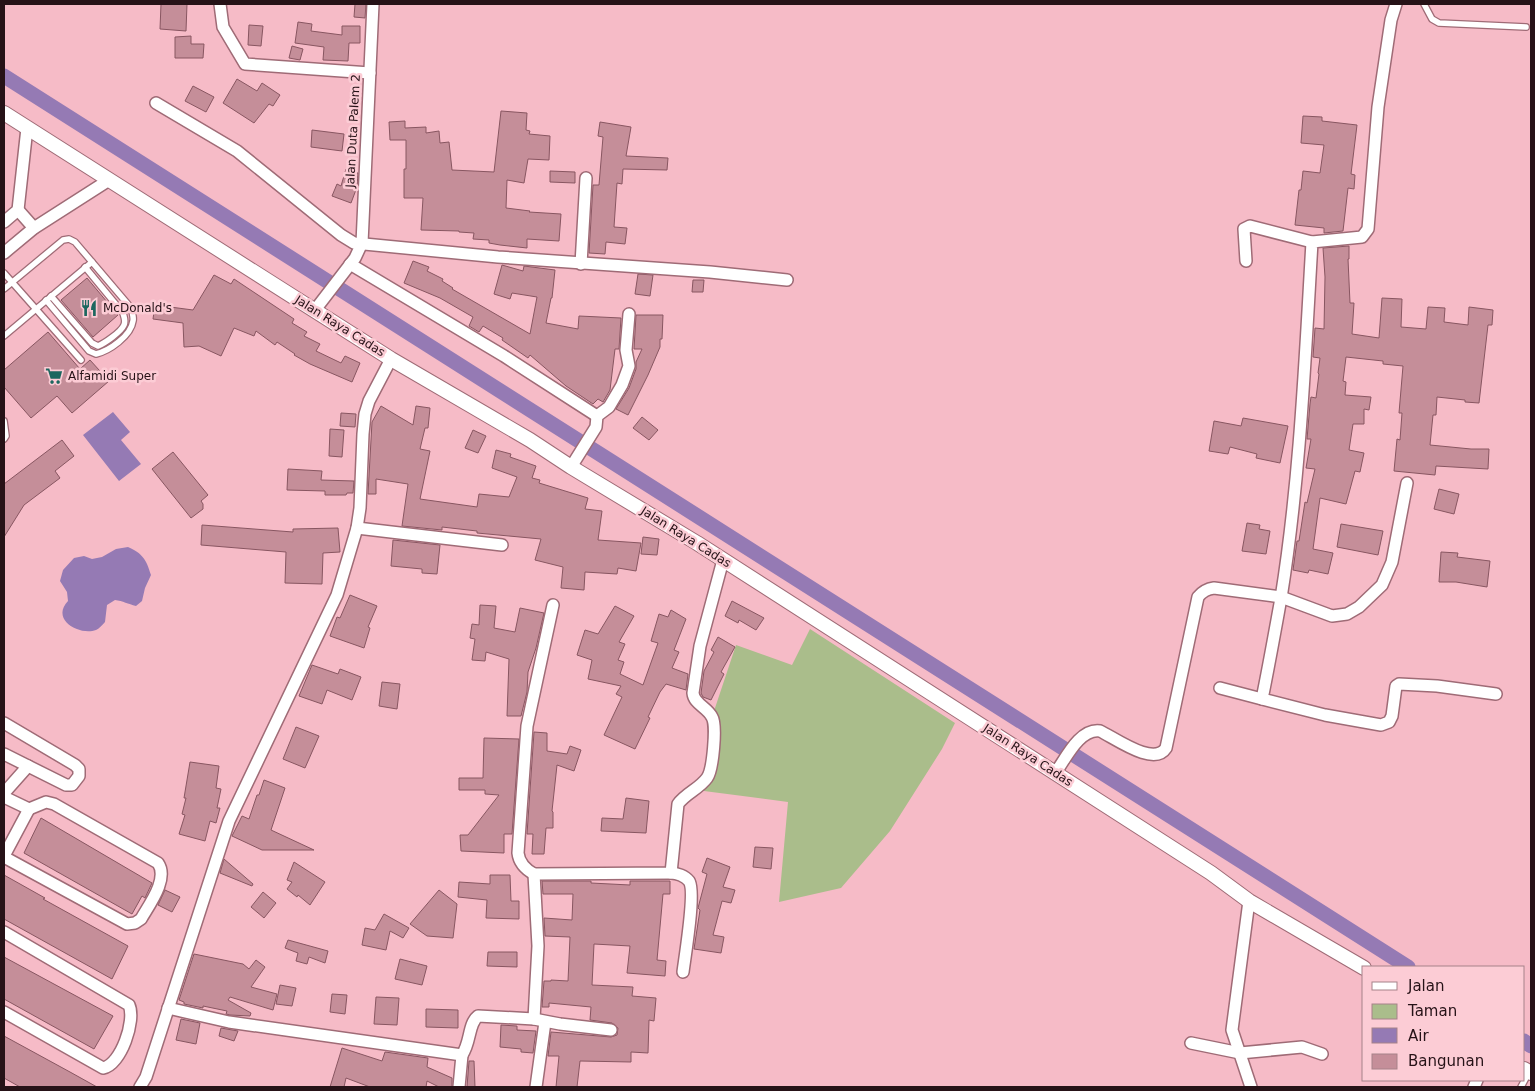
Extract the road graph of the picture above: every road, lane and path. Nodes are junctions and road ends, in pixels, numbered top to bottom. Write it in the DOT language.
graph roads {
  1 [pos="220,4"];
  2 [pos="373,4"];
  3 [pos="1396,4"];
  4 [pos="1424,4"];
  5 [pos="1526,27"];
  6 [pos="370,74"];
  7 [pos="156,103"];
  8 [pos="4,113"];
  9 [pos="27,128"];
  10 [pos="586,178"];
  11 [pos="109,180"];
  12 [pos="18,210"];
  13 [pos="4,222"];
  14 [pos="34,228"];
  15 [pos="1312,242"];
  16 [pos="362,244"];
  17 [pos="4,253"];
  18 [pos="1246,261"];
  19 [pos="92,262"];
  20 [pos="350,263"];
  21 [pos="581,264"];
  22 [pos="85,267"];
  23 [pos="4,273"];
  24 [pos="787,280"];
  25 [pos="12,282"];
  26 [pos="4,289"];
  27 [pos="49,298"];
  28 [pos="318,306"];
  29 [pos="35,309"];
  30 [pos="629,314"];
  31 [pos="4,336"];
  32 [pos="391,359"];
  33 [pos="81,360"];
  34 [pos="4,421"];
  35 [pos="596,421"];
  36 [pos="4,439"];
  37 [pos="574,462"];
  38 [pos="1407,483"];
  39 [pos="357,528"];
  40 [pos="502,545"];
  41 [pos="723,560"];
  42 [pos="1281,597"];
  43 [pos="553,605"];
  44 [pos="1220,688"];
  45 [pos="1496,694"];
  46 [pos="1262,699"];
  47 [pos="4,723"];
  48 [pos="4,754"];
  49 [pos="28,766"];
  50 [pos="1058,769"];
  51 [pos="4,795"];
  52 [pos="29,809"];
  53 [pos="4,856"];
  54 [pos="671,873"];
  55 [pos="534,874"];
  56 [pos="1249,901"];
  57 [pos="4,932"];
  58 [pos="1362,967"];
  59 [pos="683,972"];
  60 [pos="168,1008"];
  61 [pos="4,1012"];
  62 [pos="540,1020"];
  63 [pos="611,1030"];
  64 [pos="1191,1043"];
  65 [pos="1240,1054"];
  66 [pos="1322,1054"];
  67 [pos="462,1055"];
  68 [pos="140,1087"];
  69 [pos="459,1087"];
  70 [pos="536,1087"];
  71 [pos="1251,1087"];
  1 -- 6 [label="street"];
  2 -- 6 [label="street, Jalan Duta Palem 2"];
  3 -- 15 [label="street"];
  4 -- 5 [label="lane"];
  6 -- 16 [label="street, Jalan Duta Palem 2"];
  7 -- 16 [label="street"];
  8 -- 9 [label="street, Jalan Raya Cadas"];
  9 -- 11 [label="street, Jalan Raya Cadas"];
  9 -- 12 [label="street"];
  10 -- 21 [label="street"];
  11 -- 14 [label="street"];
  11 -- 28 [label="street, Jalan Raya Cadas"];
  12 -- 13 [label="street"];
  12 -- 14 [label="street"];
  14 -- 17 [label="street"];
  15 -- 18 [label="street"];
  15 -- 42 [label="street"];
  16 -- 20 [label="street, Jalan Duta Palem 2"];
  16 -- 21 [label="street"];
  19 -- 22 [label="lane"];
  19 -- 25 [label="lane"];
  19 -- 27 [label="lane"];
  20 -- 28 [label="street, Jalan Duta Palem 2"];
  20 -- 35 [label="street"];
  21 -- 24 [label="street"];
  22 -- 27 [label="lane"];
  22 -- 27 [label="lane"];
  23 -- 25 [label="lane"];
  25 -- 26 [label="lane"];
  25 -- 29 [label="lane"];
  27 -- 29 [label="lane"];
  28 -- 32 [label="street, Jalan Raya Cadas"];
  29 -- 31 [label="lane"];
  29 -- 33 [label="lane"];
  30 -- 35 [label="street"];
  32 -- 37 [label="street, Jalan Raya Cadas"];
  32 -- 39 [label="street"];
  34 -- 36 [label="lane"];
  35 -- 37 [label="street"];
  37 -- 41 [label="street, Jalan Raya Cadas"];
  38 -- 42 [label="street"];
  39 -- 40 [label="street"];
  39 -- 60 [label="street"];
  41 -- 50 [label="street, Jalan Raya Cadas"];
  41 -- 54 [label="street"];
  42 -- 46 [label="street"];
  42 -- 50 [label="street"];
  43 -- 55 [label="street"];
  44 -- 46 [label="street"];
  45 -- 46 [label="street"];
  47 -- 49 [label="street"];
  48 -- 49 [label="street"];
  49 -- 51 [label="street"];
  50 -- 56 [label="street, Jalan Raya Cadas"];
  51 -- 52 [label="street"];
  52 -- 53 [label="street"];
  52 -- 53 [label="street"];
  54 -- 55 [label="street"];
  54 -- 59 [label="street"];
  55 -- 62 [label="street"];
  56 -- 58 [label="street, Jalan Raya Cadas"];
  56 -- 65 [label="street"];
  57 -- 61 [label="street"];
  60 -- 67 [label="street"];
  60 -- 68 [label="street"];
  62 -- 63 [label="street"];
  62 -- 67 [label="street"];
  62 -- 70 [label="street"];
  64 -- 65 [label="street"];
  65 -- 66 [label="street"];
  65 -- 71 [label="street"];
  67 -- 69 [label="street"];
}
